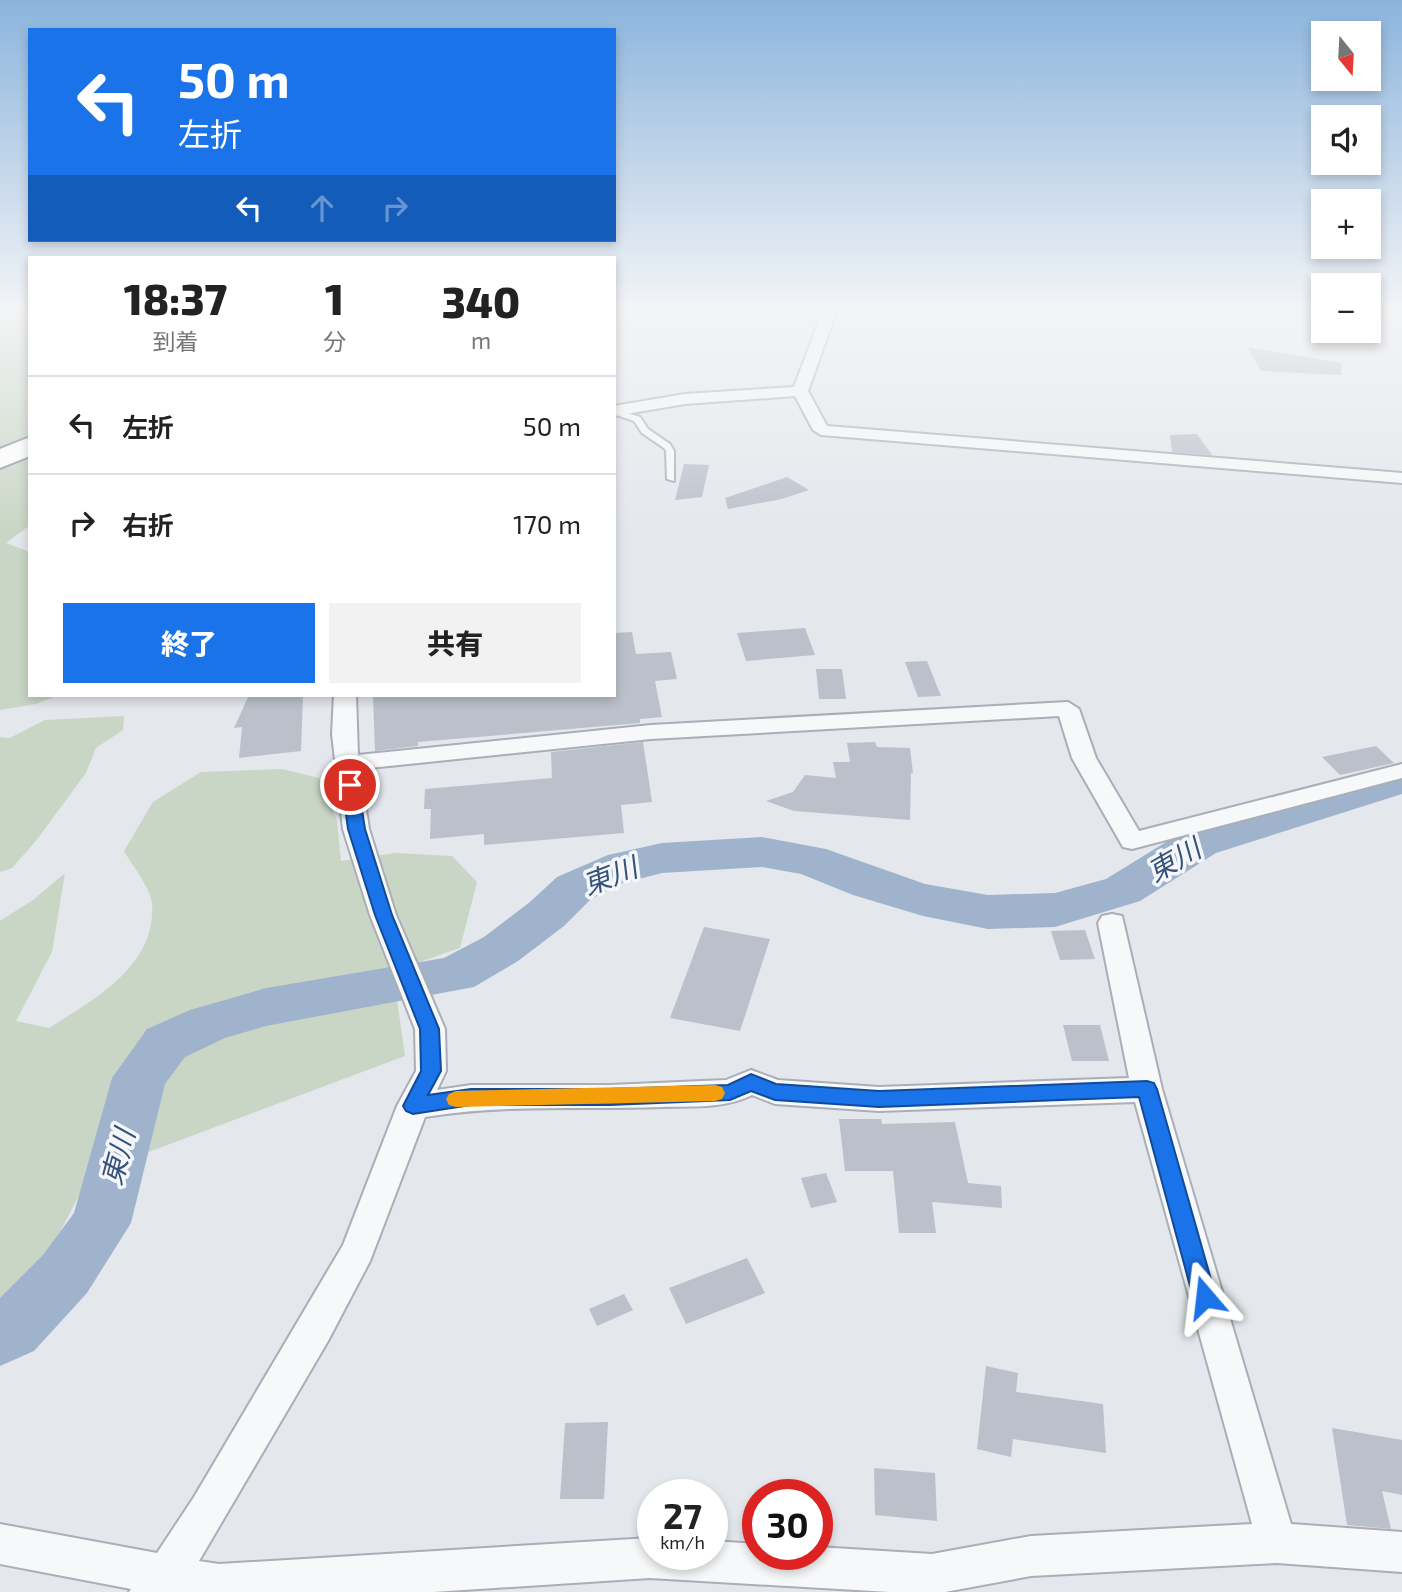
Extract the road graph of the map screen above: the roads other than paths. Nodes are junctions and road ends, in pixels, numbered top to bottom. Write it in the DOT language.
graph roads {
  1 [pos="802,384"];
  2 [pos="800,391"];
  3 [pos="616,411"];
  4 [pos="616,412"];
  5 [pos="28,432"];
  6 [pos="0,446"];
  7 [pos="28,446"];
  8 [pos="0,460"];
  9 [pos="1402,478"];
  10 [pos="671,480"];
  11 [pos="345,697"];
  12 [pos="347,763"];
  13 [pos="1402,771"];
  14 [pos="1112,922"];
  15 [pos="1147,1089"];
  16 [pos="413,1106"];
  17 [pos="1277,1543"];
  18 [pos="0,1544"];
  19 [pos="1402,1552"];
  20 [pos="159,1583"];
  1 -- 2 [label="street"];
  2 -- 3 [label="street"];
  2 -- 9 [label="street"];
  4 -- 10 [label="lane"];
  5 -- 6 [label="highway"];
  7 -- 8 [label="highway"];
  11 -- 12 [label="street"];
  12 -- 13 [label="street"];
  12 -- 16 [label="street"];
  14 -- 15 [label="street"];
  15 -- 16 [label="street"];
  15 -- 17 [label="street"];
  16 -- 20 [label="street"];
  17 -- 19 [label="street"];
  17 -- 20 [label="street"];
  18 -- 20 [label="street"];
}
